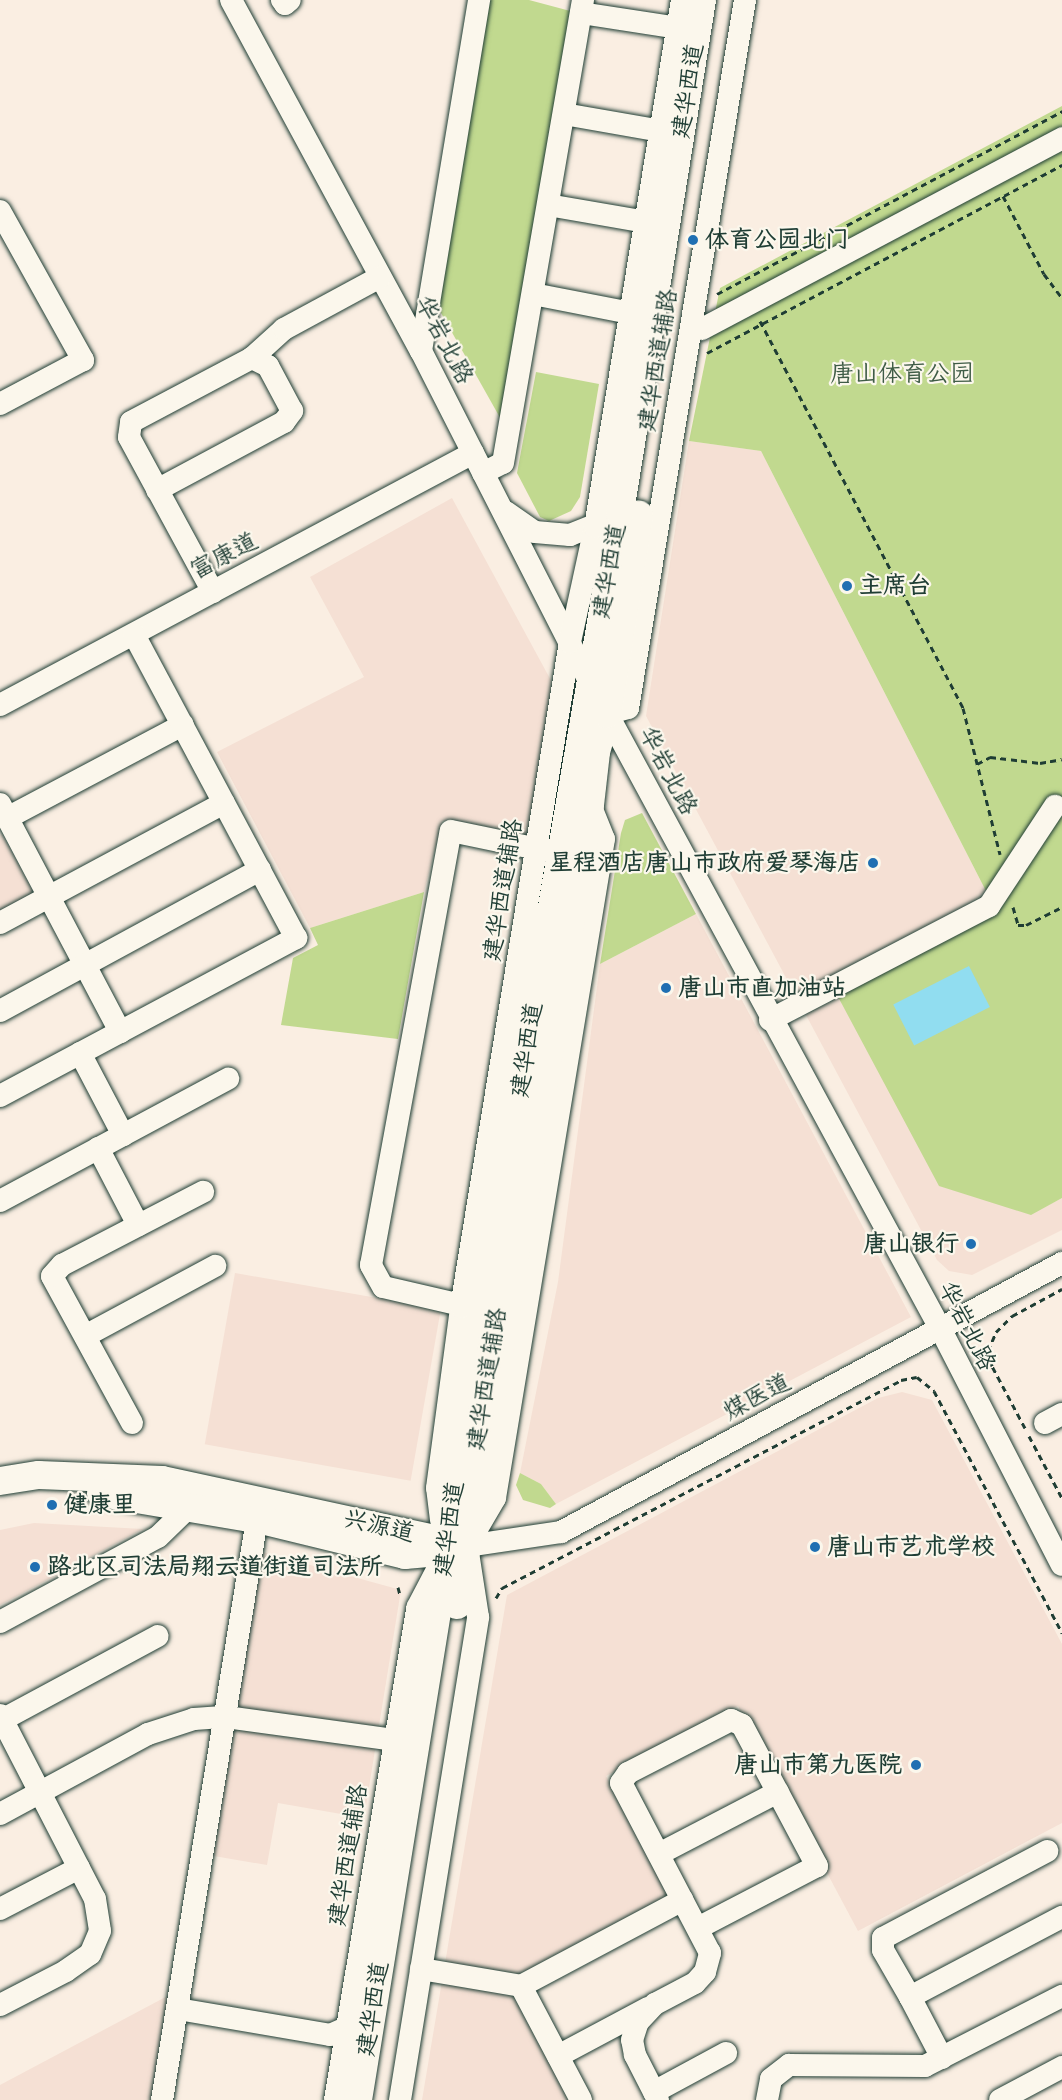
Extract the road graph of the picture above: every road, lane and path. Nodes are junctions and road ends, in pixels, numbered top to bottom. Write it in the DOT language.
graph roads {
  1 [pos="231,0"];
  2 [pos="282,0"];
  3 [pos="290,0"];
  4 [pos="479,0"];
  5 [pos="682,0"];
  6 [pos="702,0"];
  7 [pos="722,0"];
  8 [pos="745,0"];
  9 [pos="582,6"];
  10 [pos="678,28"];
  11 [pos="1062,111"];
  12 [pos="564,114"];
  13 [pos="661,131"];
  14 [pos="1062,138"];
  15 [pos="1062,165"];
  16 [pos="992,176"];
  17 [pos="1003,196"];
  18 [pos="548,205"];
  19 [pos="0,211"];
  20 [pos="646,222"];
  21 [pos="380,277"];
  22 [pos="533,294"];
  23 [pos="713,296"];
  24 [pos="1062,298"];
  25 [pos="751,303"];
  26 [pos="631,314"];
  27 [pos="762,324"];
  28 [pos="702,329"];
  29 [pos="421,351"];
  30 [pos="252,358"];
  31 [pos="697,358"];
  32 [pos="0,404"];
  33 [pos="478,463"];
  34 [pos="158,490"];
  35 [pos="504,512"];
  36 [pos="620,512"];
  37 [pos="595,527"];
  38 [pos="213,592"];
  39 [pos="134,634"];
  40 [pos="570,642"];
  41 [pos="590,682"];
  42 [pos="1,703"];
  43 [pos="607,714"];
  44 [pos="183,725"];
  45 [pos="1062,759"];
  46 [pos="977,764"];
  47 [pos="224,803"];
  48 [pos="1060,809"];
  49 [pos="4,811"];
  50 [pos="548,852"];
  51 [pos="260,870"];
  52 [pos="1006,879"];
  53 [pos="49,897"];
  54 [pos="1062,907"];
  55 [pos="0,923"];
  56 [pos="85,965"];
  57 [pos="0,1011"];
  58 [pos="770,1020"];
  59 [pos="120,1032"];
  60 [pos="80,1053"];
  61 [pos="228,1078"];
  62 [pos="0,1096"];
  63 [pos="123,1135"];
  64 [pos="98,1148"];
  65 [pos="203,1192"];
  66 [pos="0,1201"];
  67 [pos="138,1225"];
  68 [pos="1062,1263"];
  69 [pos="215,1266"];
  70 [pos="1062,1289"];
  71 [pos="473,1308"];
  72 [pos="940,1330"];
  73 [pos="85,1336"];
  74 [pos="988,1351"];
  75 [pos="132,1423"];
  76 [pos="0,1481"];
  77 [pos="0,1497"];
  78 [pos="189,1507"];
  79 [pos="257,1519"];
  80 [pos="452,1546"];
  81 [pos="1062,1565"];
  82 [pos="494,1610"];
  83 [pos="0,1623"];
  84 [pos="1062,1633"];
  85 [pos="158,1636"];
  86 [pos="226,1717"];
  87 [pos="1,1718"];
  88 [pos="395,1740"];
  89 [pos="778,1792"];
  90 [pos="40,1793"];
  91 [pos="0,1814"];
  92 [pos="1047,1851"];
  93 [pos="659,1854"];
  94 [pos="79,1868"];
  95 [pos="683,1900"];
  96 [pos="0,1909"];
  97 [pos="1062,1917"];
  98 [pos="698,1928"];
  99 [pos="421,1969"];
  100 [pos="521,1986"];
  101 [pos="1062,1996"];
  102 [pos="910,1997"];
  103 [pos="655,2004"];
  104 [pos="0,2005"];
  105 [pos="178,2009"];
  106 [pos="372,2013"];
  107 [pos="346,2031"];
  108 [pos="726,2053"];
  109 [pos="558,2056"];
  110 [pos="942,2058"];
  111 [pos="1062,2067"];
  112 [pos="656,2096"];
  113 [pos="162,2100"];
  114 [pos="335,2100"];
  115 [pos="358,2100"];
  116 [pos="376,2100"];
  117 [pos="400,2100"];
  118 [pos="581,2100"];
  119 [pos="767,2100"];
  120 [pos="1000,2100"];
  1 -- 21 [label="street, 华岩北路"];
  2 -- 3 [label="street"];
  4 -- 29 [label="street"];
  5 -- 10 [label="street, 建华西道辅路"];
  6 -- 36 [label="main road, 建华西道"];
  7 -- 43 [label="main road, 建华西道"];
  8 -- 43 [label="street, 建华西道辅路"];
  9 -- 10 [label="street"];
  9 -- 12 [label="street"];
  10 -- 13 [label="street, 建华西道辅路"];
  11 -- 23 [label="path"];
  12 -- 13 [label="street"];
  12 -- 18 [label="street"];
  13 -- 20 [label="street, 建华西道辅路"];
  14 -- 16 [label="street"];
  15 -- 17 [label="path"];
  16 -- 17 [label="path"];
  16 -- 25 [label="street"];
  17 -- 24 [label="path"];
  17 -- 27 [label="path"];
  18 -- 20 [label="street"];
  18 -- 22 [label="street"];
  19 -- 32 [label="street"];
  20 -- 26 [label="street, 建华西道辅路"];
  21 -- 29 [label="street, 华岩北路"];
  21 -- 30 [label="street"];
  22 -- 26 [label="street"];
  22 -- 33 [label="street, 富康道"];
  25 -- 27 [label="path"];
  25 -- 28 [label="street"];
  26 -- 37 [label="street, 建华西道辅路"];
  27 -- 31 [label="path"];
  27 -- 46 [label="path"];
  29 -- 33 [label="street, 华岩北路"];
  30 -- 34 [label="street"];
  30 -- 34 [label="street"];
  33 -- 35 [label="street, 华岩北路"];
  33 -- 38 [label="street, 富康道"];
  34 -- 38 [label="street"];
  35 -- 37 [label="street"];
  35 -- 40 [label="street, 华岩北路"];
  36 -- 37 [label="street"];
  36 -- 41 [label="main road, 建华西道"];
  37 -- 40 [label="street, 建华西道辅路"];
  38 -- 39 [label="street, 富康道"];
  39 -- 42 [label="street, 富康道"];
  39 -- 44 [label="street"];
  40 -- 41 [label="street, 华岩北路"];
  40 -- 50 [label="street, 建华西道辅路"];
  41 -- 43 [label="street, 华岩北路"];
  41 -- 50 [label="main road, 建华西道"];
  43 -- 58 [label="street, 华岩北路"];
  43 -- 80 [label="main road, 建华西道"];
  44 -- 47 [label="street"];
  44 -- 49 [label="street"];
  45 -- 46 [label="path"];
  46 -- 52 [label="path"];
  47 -- 51 [label="street"];
  47 -- 53 [label="street"];
  48 -- 52 [label="street"];
  49 -- 53 [label="street"];
  50 -- 71 [label="main road, 建华西道"];
  50 -- 71 [label="street"];
  51 -- 56 [label="street"];
  51 -- 59 [label="street"];
  52 -- 54 [label="path"];
  52 -- 58 [label="street"];
  53 -- 55 [label="street"];
  53 -- 56 [label="street"];
  56 -- 57 [label="street"];
  56 -- 59 [label="street"];
  58 -- 72 [label="street, 华岩北路"];
  59 -- 60 [label="street"];
  60 -- 62 [label="street"];
  60 -- 63 [label="street"];
  61 -- 63 [label="street"];
  63 -- 64 [label="street"];
  64 -- 66 [label="street"];
  64 -- 67 [label="street"];
  65 -- 67 [label="street"];
  67 -- 73 [label="street"];
  68 -- 72 [label="street, 煤医道"];
  69 -- 73 [label="street"];
  70 -- 74 [label="path"];
  71 -- 80 [label="main road, 建华西道"];
  72 -- 80 [label="street, 煤医道"];
  72 -- 81 [label="street, 华岩北路"];
  73 -- 75 [label="street"];
  76 -- 80 [label="main road, 兴源道"];
  77 -- 78 [label="main road, 兴源道"];
  78 -- 79 [label="main road, 兴源道"];
  78 -- 83 [label="street"];
  79 -- 80 [label="main road, 兴源道"];
  79 -- 86 [label="street"];
  80 -- 88 [label="street, 建华西道辅路"];
  80 -- 99 [label="street"];
  80 -- 106 [label="main road, 建华西道"];
  80 -- 116 [label="main road, 建华西道"];
  82 -- 84 [label="path"];
  85 -- 87 [label="street"];
  86 -- 88 [label="street"];
  86 -- 90 [label="street"];
  86 -- 105 [label="street"];
  87 -- 90 [label="street"];
  88 -- 107 [label="street, 建华西道辅路"];
  89 -- 93 [label="street"];
  89 -- 93 [label="street"];
  89 -- 98 [label="street"];
  90 -- 91 [label="street"];
  90 -- 94 [label="street"];
  92 -- 102 [label="street"];
  93 -- 95 [label="street"];
  94 -- 96 [label="street"];
  94 -- 104 [label="street"];
  95 -- 98 [label="street"];
  95 -- 100 [label="street"];
  97 -- 102 [label="street"];
  98 -- 103 [label="street"];
  99 -- 100 [label="street"];
  99 -- 117 [label="street"];
  100 -- 109 [label="street"];
  101 -- 110 [label="street"];
  102 -- 110 [label="street"];
  103 -- 109 [label="street"];
  103 -- 112 [label="street"];
  105 -- 107 [label="street"];
  105 -- 113 [label="street"];
  106 -- 107 [label="street"];
  106 -- 115 [label="main road, 建华西道"];
  107 -- 114 [label="street, 建华西道辅路"];
  108 -- 112 [label="street"];
  109 -- 118 [label="street"];
  110 -- 119 [label="street"];
  111 -- 120 [label="street"];
}
